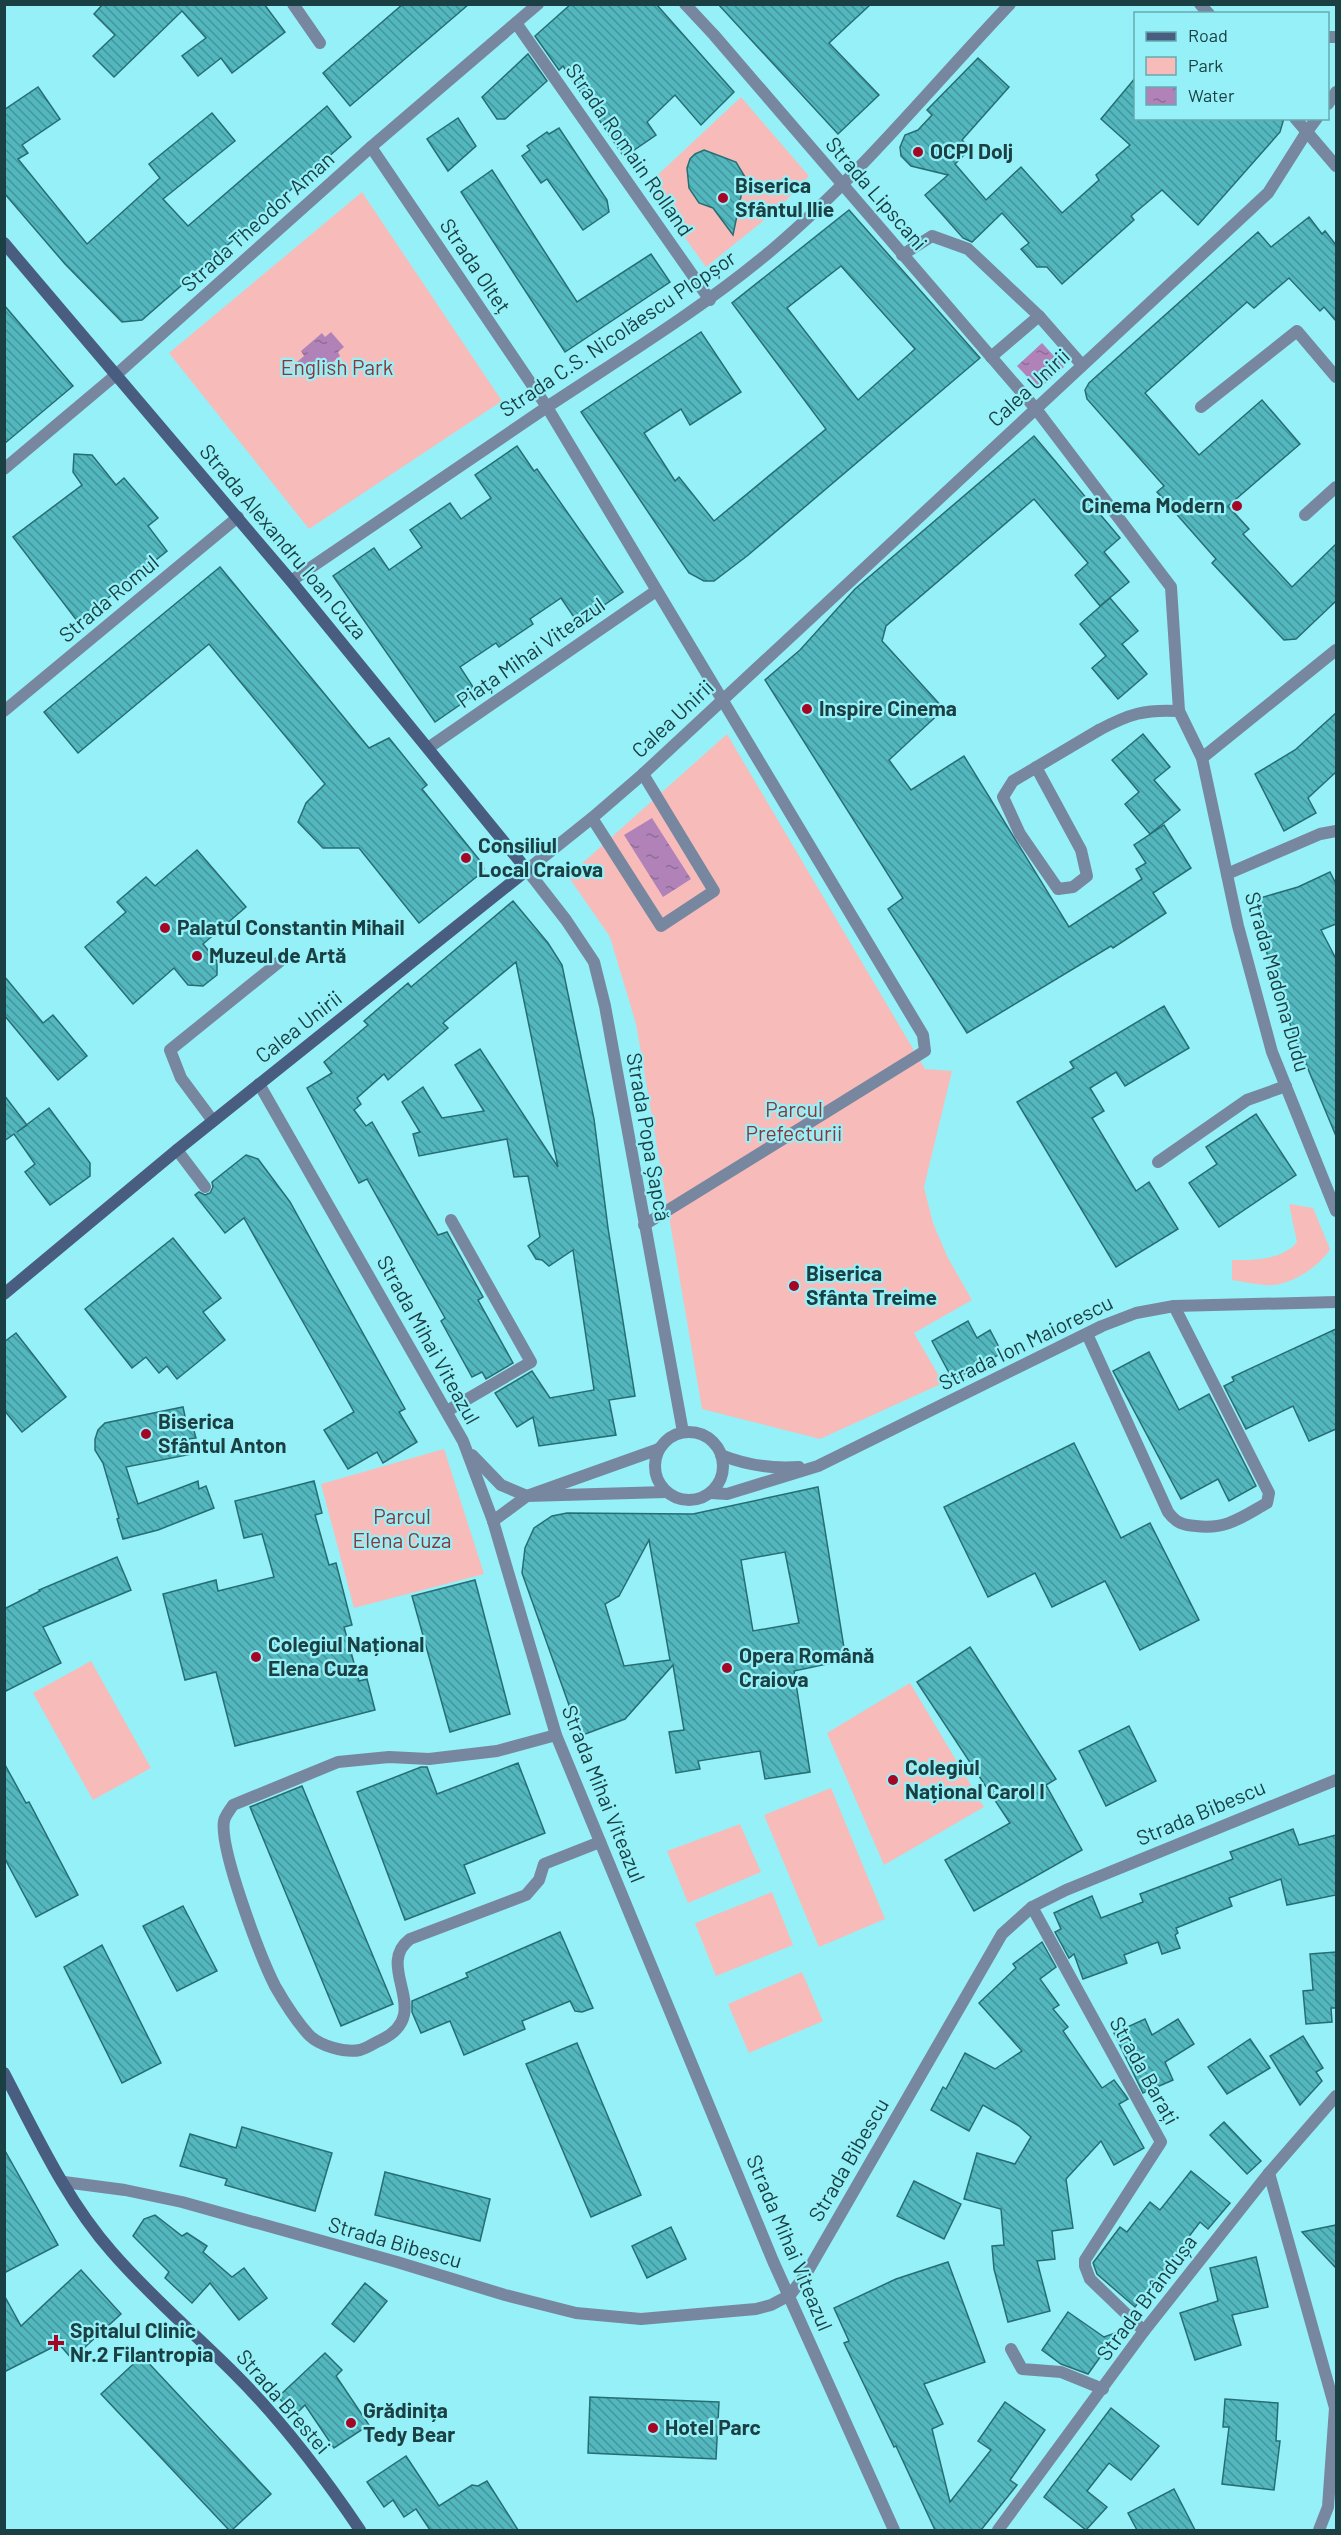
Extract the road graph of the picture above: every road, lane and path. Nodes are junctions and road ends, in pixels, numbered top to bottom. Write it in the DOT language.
graph roads {
  1 [pos="293,4"];
  2 [pos="538,4"];
  3 [pos="685,4"];
  4 [pos="1010,4"];
  5 [pos="516,23"];
  6 [pos="320,43"];
  7 [pos="1296,120"];
  8 [pos="1316,120"];
  9 [pos="1306,133"];
  10 [pos="371,147"];
  11 [pos="1336,166"];
  12 [pos="842,185"];
  13 [pos="4,243"];
  14 [pos="902,255"];
  15 [pos="710,300"];
  16 [pos="1039,315"];
  17 [pos="991,357"];
  18 [pos="1082,365"];
  19 [pos="117,374"];
  20 [pos="1336,377"];
  21 [pos="547,407"];
  22 [pos="1201,407"];
  23 [pos="1036,409"];
  24 [pos="4,469"];
  25 [pos="1336,487"];
  26 [pos="1305,515"];
  27 [pos="238,517"];
  28 [pos="291,581"];
  29 [pos="656,591"];
  30 [pos="1336,650"];
  31 [pos="723,700"];
  32 [pos="4,711"];
  33 [pos="1179,711"];
  34 [pos="428,748"];
  35 [pos="1202,758"];
  36 [pos="1036,767"];
  37 [pos="643,774"];
  38 [pos="592,818"];
  39 [pos="1336,831"];
  40 [pos="527,870"];
  41 [pos="1227,874"];
  42 [pos="279,962"];
  43 [pos="259,1084"];
  44 [pos="1286,1086"];
  45 [pos="213,1121"];
  46 [pos="177,1150"];
  47 [pos="1158,1162"];
  48 [pos="206,1187"];
  49 [pos="1336,1211"];
  50 [pos="451,1220"];
  51 [pos="644,1225"];
  52 [pos="4,1294"];
  53 [pos="1336,1302"];
  54 [pos="1174,1306"];
  55 [pos="1087,1334"];
  56 [pos="447,1411"];
  57 [pos="682,1432"];
  58 [pos="463,1441"];
  59 [pos="659,1449"];
  60 [pos="721,1455"];
  61 [pos="818,1466"];
  62 [pos="666,1492"];
  63 [pos="711,1493"];
  64 [pos="527,1496"];
  65 [pos="493,1521"];
  66 [pos="556,1735"];
  67 [pos="1336,1780"];
  68 [pos="600,1842"];
  69 [pos="1032,1907"];
  70 [pos="4,2073"];
  71 [pos="1336,2096"];
  72 [pos="1269,2173"];
  73 [pos="64,2182"];
  74 [pos="790,2295"];
  75 [pos="1144,2331"];
  76 [pos="1011,2349"];
  77 [pos="1102,2389"];
  78 [pos="360,2530"];
  79 [pos="894,2530"];
  80 [pos="998,2530"];
  81 [pos="1319,2530"];
  1 -- 6 [label="street"];
  2 -- 5 [label="street, Strada Theodor Aman"];
  3 -- 12 [label="street, Strada Lipscani"];
  4 -- 12 [label="street, Strada C.S. Nicolăescu Plopșor"];
  5 -- 10 [label="street, Strada Theodor Aman"];
  5 -- 15 [label="street, Strada Romain Rolland"];
  7 -- 9 [label="street"];
  8 -- 9 [label="street, Calea Unirii"];
  9 -- 11 [label="street"];
  9 -- 18 [label="street, Calea Unirii"];
  10 -- 19 [label="street, Strada Theodor Aman"];
  10 -- 21 [label="street, Strada Olteț"];
  12 -- 14 [label="street, Strada Lipscani"];
  12 -- 15 [label="street, Strada C.S. Nicolăescu Plopșor"];
  13 -- 19 [label="main road, Strada Alexandru Ioan Cuza"];
  14 -- 16 [label="street"];
  14 -- 17 [label="street, Strada Lipscani"];
  15 -- 21 [label="street, Strada C.S. Nicolăescu Plopșor"];
  16 -- 17 [label="street"];
  16 -- 18 [label="street"];
  17 -- 23 [label="street, Strada Lipscani"];
  18 -- 23 [label="street, Calea Unirii"];
  19 -- 24 [label="street, Strada Theodor Aman"];
  19 -- 27 [label="main road, Strada Alexandru Ioan Cuza"];
  20 -- 22 [label="street"];
  21 -- 28 [label="street, Strada C.S. Nicolăescu Plopșor"];
  21 -- 29 [label="street, Strada Olteț"];
  23 -- 31 [label="street, Calea Unirii"];
  23 -- 33 [label="street, Strada Lipscani"];
  25 -- 26 [label="street"];
  27 -- 28 [label="main road, Strada Alexandru Ioan Cuza"];
  27 -- 32 [label="street, Strada Romul"];
  28 -- 34 [label="main road, Strada Alexandru Ioan Cuza"];
  29 -- 31 [label="street, Strada Olteț"];
  29 -- 34 [label="street, Piața Mihai Viteazul"];
  30 -- 35 [label="street"];
  31 -- 37 [label="street, Calea Unirii"];
  31 -- 51 [label="street, Strada Olteț"];
  33 -- 35 [label="street, Strada Madona Dudu"];
  33 -- 36 [label="street"];
  34 -- 40 [label="main road, Strada Alexandru Ioan Cuza"];
  35 -- 41 [label="street, Strada Madona Dudu"];
  36 -- 36 [label="street"];
  37 -- 38 [label="street, Calea Unirii"];
  37 -- 38 [label="street"];
  38 -- 40 [label="street, Calea Unirii"];
  39 -- 41 [label="street"];
  40 -- 43 [label="main road, Calea Unirii"];
  40 -- 51 [label="street, Strada Popa Șapcă"];
  41 -- 44 [label="street, Strada Madona Dudu"];
  42 -- 45 [label="street"];
  43 -- 45 [label="main road, Calea Unirii"];
  43 -- 56 [label="street, Strada Mihai Viteazul"];
  44 -- 47 [label="street"];
  44 -- 49 [label="street, Strada Madona Dudu"];
  45 -- 46 [label="main road, Calea Unirii"];
  46 -- 48 [label="street"];
  46 -- 52 [label="main road, Calea Unirii"];
  50 -- 56 [label="street"];
  51 -- 57 [label="street, Strada Popa Șapcă"];
  53 -- 54 [label="street, Strada Ion Maiorescu"];
  54 -- 55 [label="street, Strada Ion Maiorescu"];
  54 -- 55 [label="street"];
  55 -- 61 [label="street, Strada Ion Maiorescu"];
  56 -- 58 [label="street, Strada Mihai Viteazul"];
  57 -- 59 [label="street"];
  57 -- 60 [label="street"];
  58 -- 64 [label="street"];
  58 -- 65 [label="street, Strada Mihai Viteazul"];
  59 -- 62 [label="street"];
  59 -- 64 [label="street"];
  60 -- 61 [label="street, Strada Ion Maiorescu"];
  60 -- 63 [label="street"];
  61 -- 63 [label="street, Strada Ion Maiorescu"];
  62 -- 63 [label="street"];
  62 -- 64 [label="street"];
  64 -- 65 [label="street"];
  65 -- 66 [label="street, Strada Mihai Viteazul"];
  66 -- 68 [label="street, Strada Mihai Viteazul"];
  66 -- 68 [label="street"];
  67 -- 69 [label="street, Strada Bibescu"];
  68 -- 74 [label="street, Strada Mihai Viteazul"];
  69 -- 74 [label="street, Strada Bibescu"];
  69 -- 75 [label="street, Strada Barați"];
  70 -- 73 [label="main road, Strada Brestei"];
  71 -- 72 [label="street, Strada Brândușa"];
  72 -- 75 [label="street, Strada Brândușa"];
  72 -- 81 [label="street"];
  73 -- 74 [label="street, Strada Bibescu"];
  73 -- 78 [label="main road, Strada Brestei"];
  74 -- 79 [label="street, Strada Mihai Viteazul"];
  75 -- 77 [label="street, Strada Brândușa"];
  76 -- 77 [label="street"];
  77 -- 80 [label="street, Strada Brândușa"];
}
